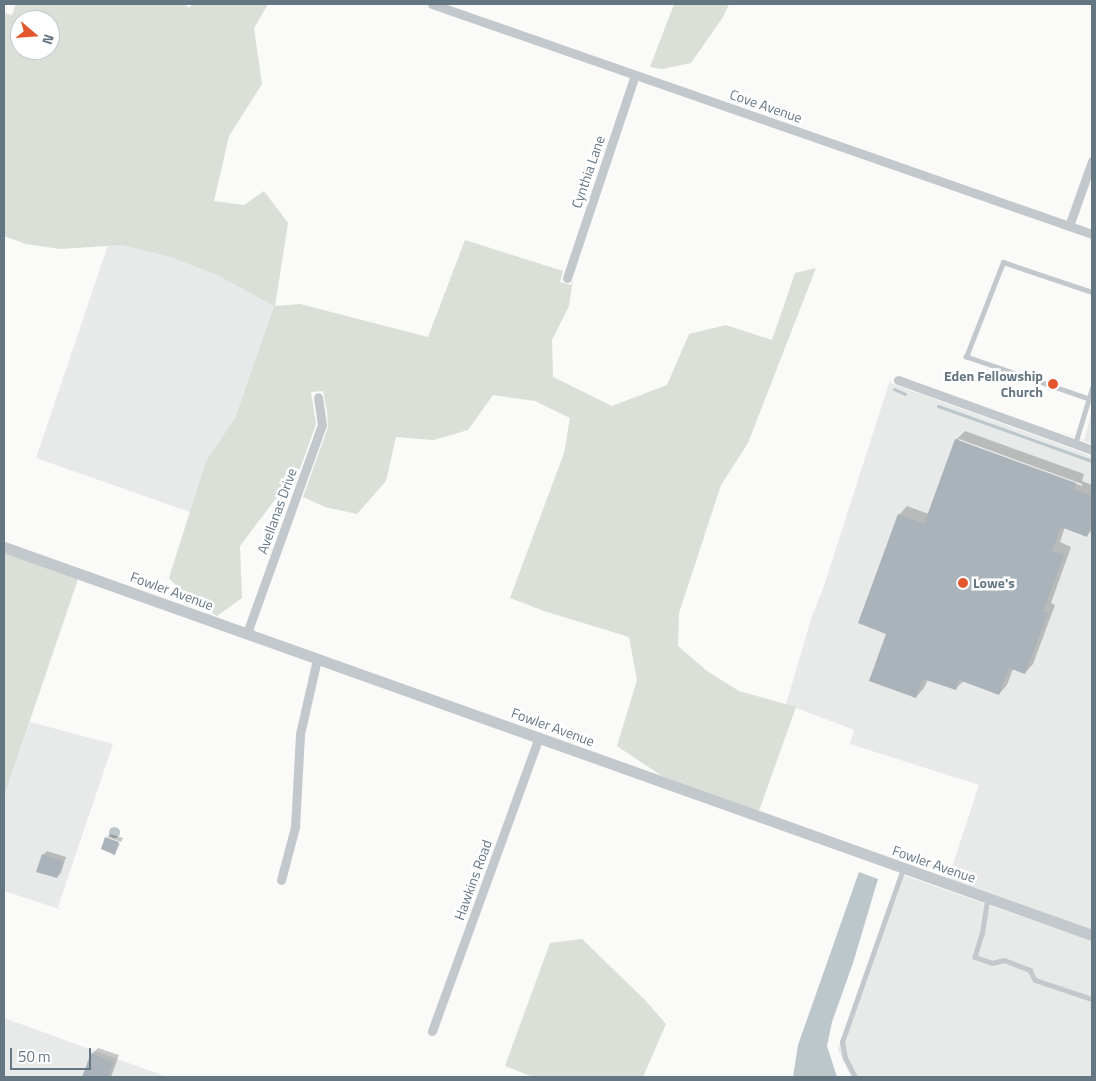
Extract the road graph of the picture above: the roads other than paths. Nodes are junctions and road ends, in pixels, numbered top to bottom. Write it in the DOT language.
graph roads {
  1 [pos="432,4"];
  2 [pos="635,75"];
  3 [pos="1092,161"];
  4 [pos="1069,226"];
  5 [pos="1092,234"];
  6 [pos="567,278"];
  7 [pos="1092,292"];
  8 [pos="898,380"];
  9 [pos="1092,388"];
  10 [pos="318,396"];
  11 [pos="1089,399"];
  12 [pos="1075,444"];
  13 [pos="1092,450"];
  14 [pos="4,547"];
  15 [pos="247,633"];
  16 [pos="317,659"];
  17 [pos="539,738"];
  18 [pos="903,869"];
  19 [pos="281,880"];
  20 [pos="988,898"];
  21 [pos="1092,936"];
  22 [pos="1092,999"];
  23 [pos="432,1031"];
  24 [pos="855,1077"];
  1 -- 2 [label="street, Cove Avenue"];
  2 -- 4 [label="street, Cove Avenue"];
  2 -- 6 [label="street, Cynthia Lane"];
  3 -- 4 [label="street"];
  4 -- 5 [label="street, Cove Avenue"];
  7 -- 11 [label="lane"];
  8 -- 12 [label="street"];
  9 -- 11 [label="lane"];
  10 -- 15 [label="street, Avellanas Drive"];
  11 -- 12 [label="lane"];
  12 -- 13 [label="street"];
  14 -- 15 [label="street, Fowler Avenue"];
  15 -- 16 [label="street, Fowler Avenue"];
  16 -- 17 [label="street, Fowler Avenue"];
  16 -- 19 [label="street"];
  17 -- 18 [label="street, Fowler Avenue"];
  17 -- 23 [label="street, Hawkins Road"];
  18 -- 20 [label="street, Fowler Avenue"];
  18 -- 24 [label="lane"];
  20 -- 21 [label="street, Fowler Avenue"];
  20 -- 22 [label="lane"];
}
